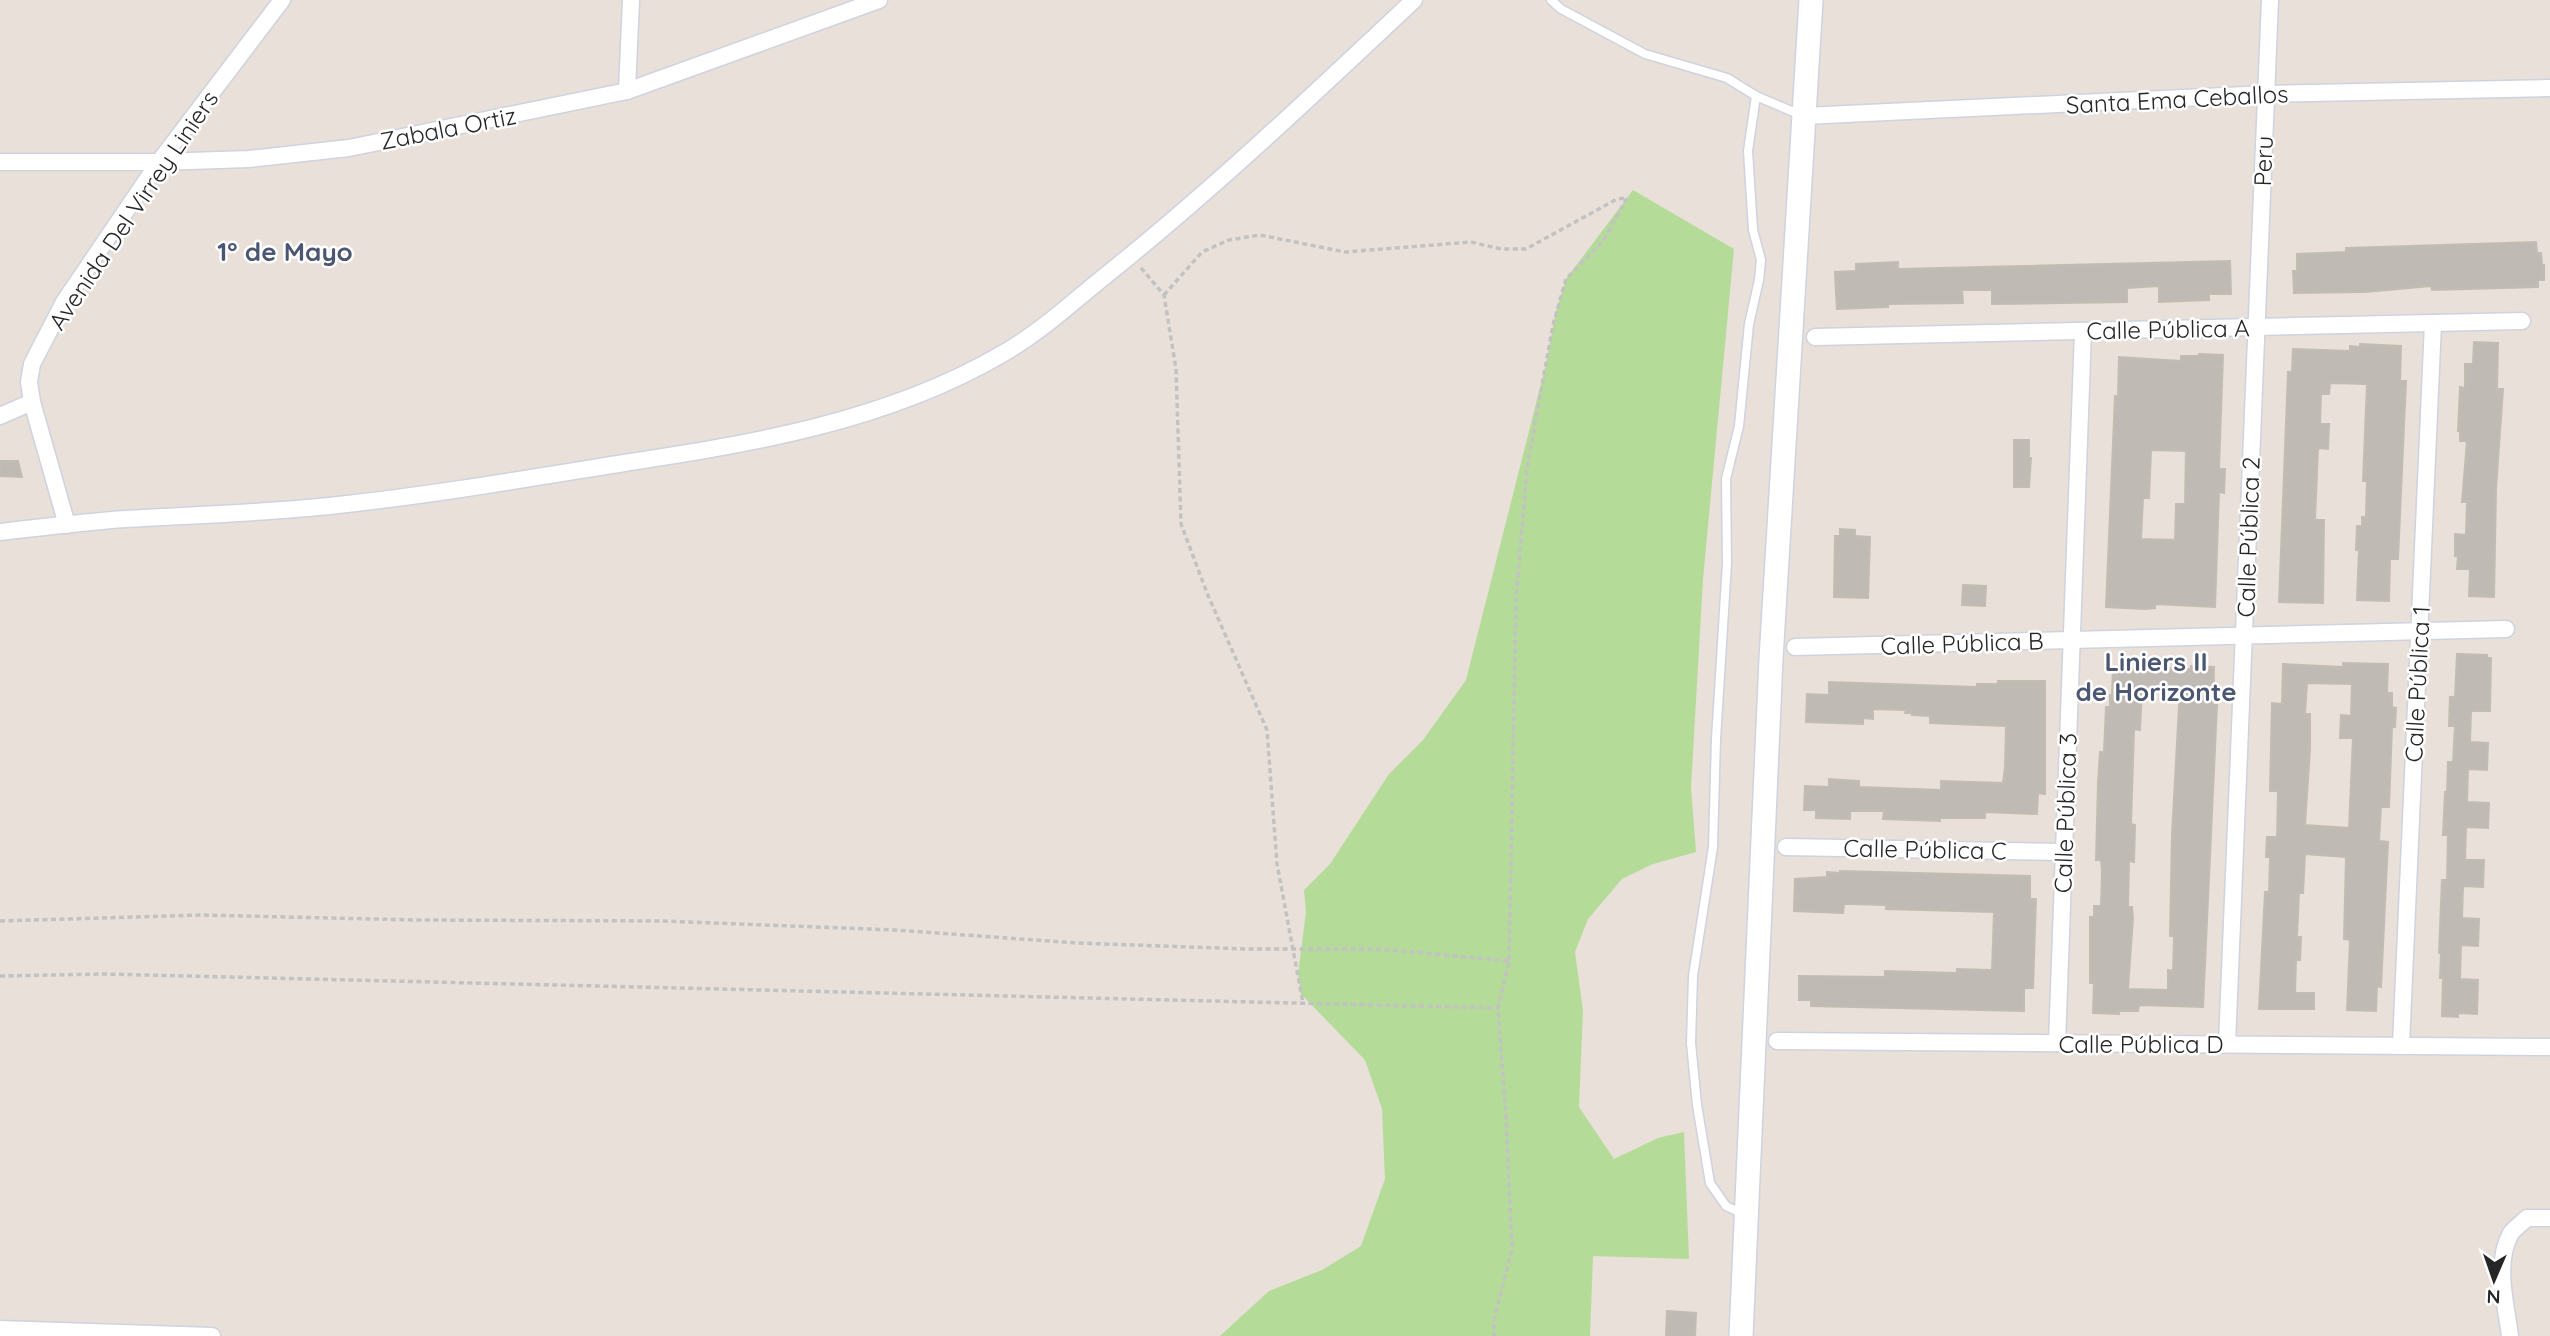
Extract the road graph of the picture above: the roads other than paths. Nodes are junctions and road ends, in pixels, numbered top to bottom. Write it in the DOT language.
graph roads {
  1 [pos="282,0"];
  2 [pos="631,0"];
  3 [pos="879,0"];
  4 [pos="1414,0"];
  5 [pos="1551,0"];
  6 [pos="1811,0"];
  7 [pos="2270,0"];
  8 [pos="2550,88"];
  9 [pos="627,91"];
  10 [pos="2266,94"];
  11 [pos="1756,96"];
  12 [pos="1804,117"];
  13 [pos="0,162"];
  14 [pos="159,162"];
  15 [pos="2261,239"];
  16 [pos="2522,321"];
  17 [pos="2433,323"];
  18 [pos="2257,327"];
  19 [pos="2083,331"];
  20 [pos="1815,337"];
  21 [pos="32,402"];
  22 [pos="0,416"];
  23 [pos="67,525"];
  24 [pos="0,532"];
  25 [pos="2506,629"];
  26 [pos="2419,630"];
  27 [pos="2244,635"];
  28 [pos="2071,640"];
  29 [pos="1795,647"];
  30 [pos="1786,847"];
  31 [pos="2064,852"];
  32 [pos="1777,1041"];
  33 [pos="2057,1043"];
  34 [pos="2227,1044"];
  35 [pos="2401,1045"];
  36 [pos="2550,1047"];
  37 [pos="1747,1216"];
  38 [pos="2550,1218"];
  39 [pos="0,1329"];
  40 [pos="96,1334"];
  41 [pos="212,1336"];
  42 [pos="1741,1336"];
  43 [pos="2510,1336"];
  1 -- 14 [label="street, Avenida Del Virrey Liniers"];
  2 -- 9 [label="street"];
  3 -- 9 [label="street, Zabala Ortiz"];
  4 -- 23 [label="street"];
  5 -- 11 [label="lane"];
  6 -- 12 [label="street"];
  7 -- 10 [label="street, Peru"];
  8 -- 10 [label="street, Santa Ema Ceballos"];
  9 -- 14 [label="street, Zabala Ortiz"];
  10 -- 12 [label="street, Santa Ema Ceballos"];
  10 -- 15 [label="street, Peru"];
  11 -- 12 [label="lane"];
  11 -- 37 [label="lane"];
  12 -- 37 [label="street"];
  13 -- 14 [label="street, Zabala Ortiz"];
  14 -- 21 [label="street, Avenida Del Virrey Liniers"];
  15 -- 18 [label="street, Calle Pública 2"];
  16 -- 17 [label="street, Calle Pública A"];
  17 -- 18 [label="street, Calle Pública A"];
  17 -- 26 [label="street, Calle Pública 1"];
  18 -- 19 [label="street, Calle Pública A"];
  18 -- 27 [label="street, Calle Pública 2"];
  19 -- 20 [label="street, Calle Pública A"];
  19 -- 28 [label="street, Calle Pública 3"];
  21 -- 22 [label="street"];
  21 -- 23 [label="street, Avenida Del Virrey Liniers"];
  23 -- 24 [label="street"];
  25 -- 26 [label="street, Calle Pública B"];
  26 -- 27 [label="street, Calle Pública B"];
  26 -- 35 [label="street, Calle Pública 1"];
  27 -- 28 [label="street, Calle Pública B"];
  27 -- 34 [label="street, Calle Pública 2"];
  28 -- 29 [label="street, Calle Pública B"];
  28 -- 31 [label="street, Calle Pública 3"];
  30 -- 31 [label="street, Calle Pública C"];
  31 -- 33 [label="street, Calle Pública 3"];
  32 -- 33 [label="street, Calle Pública D"];
  33 -- 34 [label="street, Calle Pública D"];
  34 -- 35 [label="street, Calle Pública D"];
  35 -- 36 [label="street, Calle Pública D"];
  37 -- 42 [label="street"];
  38 -- 43 [label="street"];
  39 -- 40 [label="street"];
  40 -- 41 [label="street"];
}
